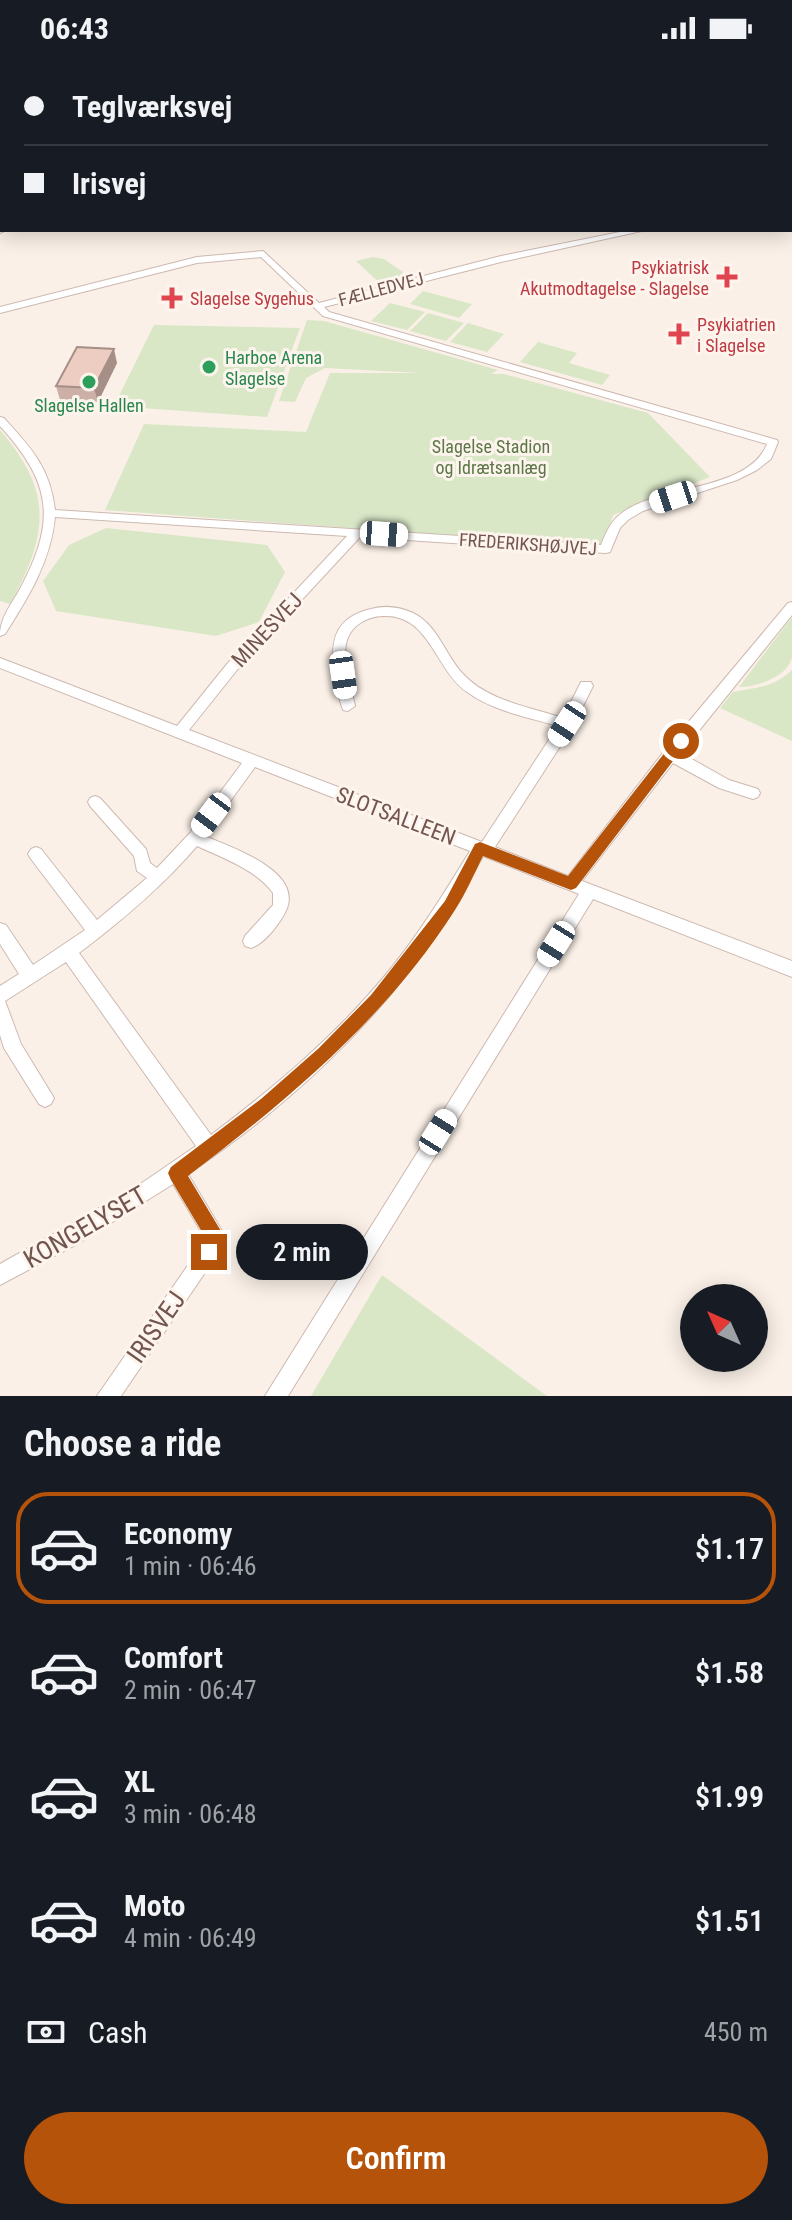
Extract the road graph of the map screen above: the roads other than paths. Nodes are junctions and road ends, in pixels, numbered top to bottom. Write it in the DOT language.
graph roads {
  1 [pos="632,232"];
  2 [pos="317,306"];
  3 [pos="0,310"];
  4 [pos="0,420"];
  5 [pos="50,513"];
  6 [pos="358,532"];
  7 [pos="792,606"];
  8 [pos="0,631"];
  9 [pos="0,663"];
  10 [pos="586,686"];
  11 [pos="348,706"];
  12 [pos="567,724"];
  13 [pos="180,732"];
  14 [pos="670,754"];
  15 [pos="252,760"];
  16 [pos="753,793"];
  17 [pos="95,802"];
  18 [pos="194,838"];
  19 [pos="482,849"];
  20 [pos="36,854"];
  21 [pos="158,878"];
  22 [pos="571,884"];
  23 [pos="589,891"];
  24 [pos="0,930"];
  25 [pos="96,932"];
  26 [pos="251,941"];
  27 [pos="68,951"];
  28 [pos="792,969"];
  29 [pos="31,977"];
  30 [pos="0,995"];
  31 [pos="0,1007"];
  32 [pos="45,1098"];
  33 [pos="210,1150"];
  34 [pos="177,1173"];
  35 [pos="0,1275"];
  36 [pos="108,1396"];
  37 [pos="276,1396"];
  1 -- 2 [label="street, FÆLLEDVEJ"];
  2 -- 3 [label="street, FÆLLEDVEJ"];
  2 -- 6 [label="street, FREDERIKSHØJVEJ"];
  4 -- 5 [label="street"];
  5 -- 6 [label="street, FREDERIKSHØJVEJ"];
  5 -- 8 [label="street"];
  6 -- 13 [label="street, MINESVEJ"];
  7 -- 14 [label="street"];
  9 -- 13 [label="street, SLOTSALLEEN"];
  10 -- 12 [label="street, KONGELYSET"];
  11 -- 12 [label="street"];
  12 -- 19 [label="street, KONGELYSET"];
  13 -- 15 [label="street, SLOTSALLEEN"];
  14 -- 16 [label="street"];
  14 -- 22 [label="street"];
  15 -- 18 [label="street"];
  15 -- 19 [label="street, SLOTSALLEEN"];
  17 -- 21 [label="street"];
  18 -- 21 [label="street"];
  18 -- 26 [label="street"];
  19 -- 22 [label="street, SLOTSALLEEN"];
  19 -- 33 [label="street, KONGELYSET"];
  20 -- 25 [label="street"];
  21 -- 25 [label="street"];
  22 -- 23 [label="street, SLOTSALLEEN"];
  23 -- 28 [label="street, SLOTSALLEEN"];
  23 -- 37 [label="street"];
  24 -- 29 [label="street"];
  25 -- 27 [label="street"];
  27 -- 29 [label="street"];
  27 -- 33 [label="street"];
  29 -- 30 [label="street"];
  31 -- 32 [label="street"];
  33 -- 34 [label="street, KONGELYSET"];
  34 -- 35 [label="street, KONGELYSET"];
  34 -- 36 [label="street, IRISVEJ"];
}
